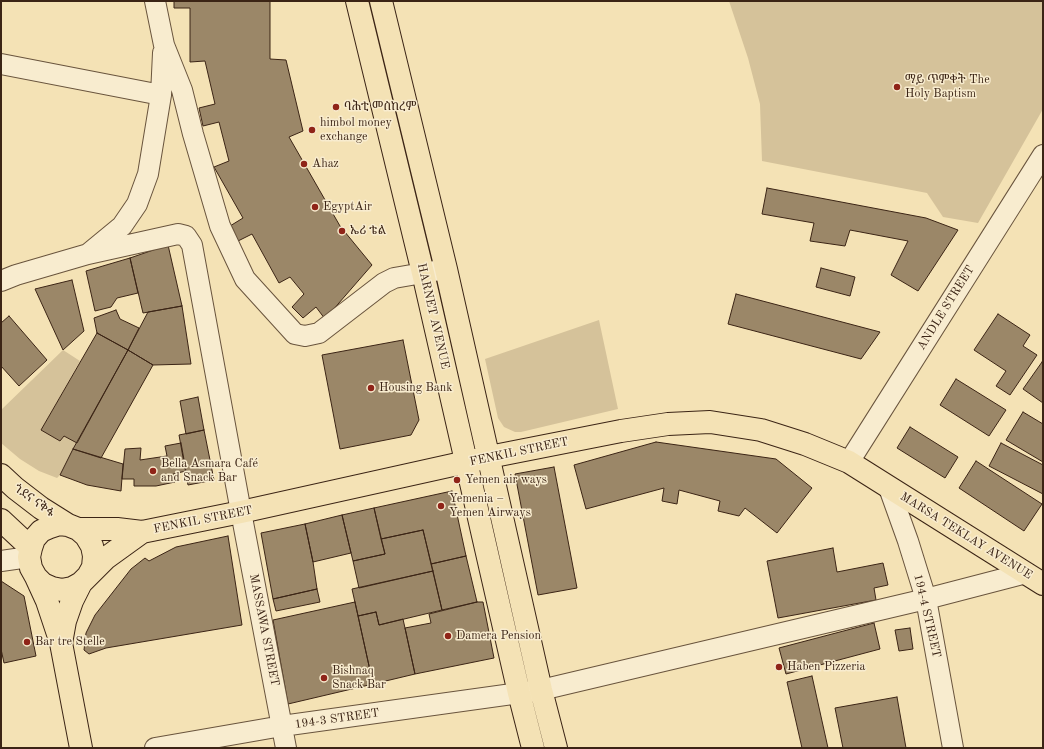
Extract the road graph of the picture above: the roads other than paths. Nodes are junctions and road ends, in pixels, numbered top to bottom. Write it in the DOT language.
graph roads {
  1 [pos="155,1"];
  2 [pos="358,1"];
  3 [pos="381,1"];
  4 [pos="164,45"];
  5 [pos="1,64"];
  6 [pos="161,95"];
  7 [pos="1043,155"];
  8 [pos="88,254"];
  9 [pos="446,269"];
  10 [pos="424,273"];
  11 [pos="1,281"];
  12 [pos="489,457"];
  13 [pos="466,462"];
  14 [pos="849,462"];
  15 [pos="1,475"];
  16 [pos="889,488"];
  17 [pos="241,512"];
  18 [pos="1,520"];
  19 [pos="73,527"];
  20 [pos="142,532"];
  21 [pos="1,561"];
  22 [pos="32,561"];
  23 [pos="1034,579"];
  24 [pos="84,580"];
  25 [pos="926,599"];
  26 [pos="61,643"];
  27 [pos="542,690"];
  28 [pos="519,693"];
  29 [pos="282,726"];
  30 [pos="81,748"];
  31 [pos="155,748"];
  32 [pos="286,748"];
  33 [pos="533,748"];
  34 [pos="556,748"];
  35 [pos="954,748"];
  1 -- 4 [label="street"];
  2 -- 10 [label="main road, HARNET AVENUE"];
  3 -- 9 [label="main road, HARNET AVENUE"];
  4 -- 6 [label="street"];
  4 -- 10 [label="street"];
  5 -- 6 [label="street"];
  6 -- 8 [label="street"];
  7 -- 14 [label="street, ANDLE STREET"];
  8 -- 11 [label="street, MASSAWA STREET"];
  8 -- 17 [label="street, MASSAWA STREET"];
  9 -- 10 [label="street"];
  9 -- 12 [label="main road, HARNET AVENUE"];
  10 -- 13 [label="main road, HARNET AVENUE"];
  12 -- 13 [label="main road, FENKIL STREET"];
  12 -- 14 [label="main road, FENKIL STREET"];
  12 -- 27 [label="main road, HARNET AVENUE"];
  13 -- 17 [label="main road, FENKIL STREET"];
  13 -- 28 [label="main road, HARNET AVENUE"];
  14 -- 16 [label="main road, FENKIL STREET"];
  15 -- 19 [label="main road, ጎደና ናቅፋ"];
  16 -- 23 [label="main road, MARSA TEKLAY AVENUE"];
  16 -- 25 [label="street, 194-4 STREET"];
  17 -- 20 [label="main road, FENKIL STREET"];
  17 -- 29 [label="street, MASSAWA STREET"];
  18 -- 22 [label="main road"];
  19 -- 20 [label="main road"];
  19 -- 22 [label="main road"];
  19 -- 24 [label="main road"];
  20 -- 24 [label="main road"];
  21 -- 22 [label="street"];
  22 -- 24 [label="main road"];
  22 -- 26 [label="main road"];
  23 -- 25 [label="street, 194-3 STREET"];
  24 -- 26 [label="main road"];
  25 -- 27 [label="street, 194-3 STREET"];
  25 -- 35 [label="street, 194-4 STREET"];
  26 -- 30 [label="main road"];
  27 -- 28 [label="street, 194-3 STREET"];
  27 -- 34 [label="main road, HARNET AVENUE"];
  28 -- 29 [label="street, 194-3 STREET"];
  28 -- 33 [label="main road, HARNET AVENUE"];
  29 -- 31 [label="street, 194-3 STREET"];
  29 -- 32 [label="street, MASSAWA STREET"];
}
